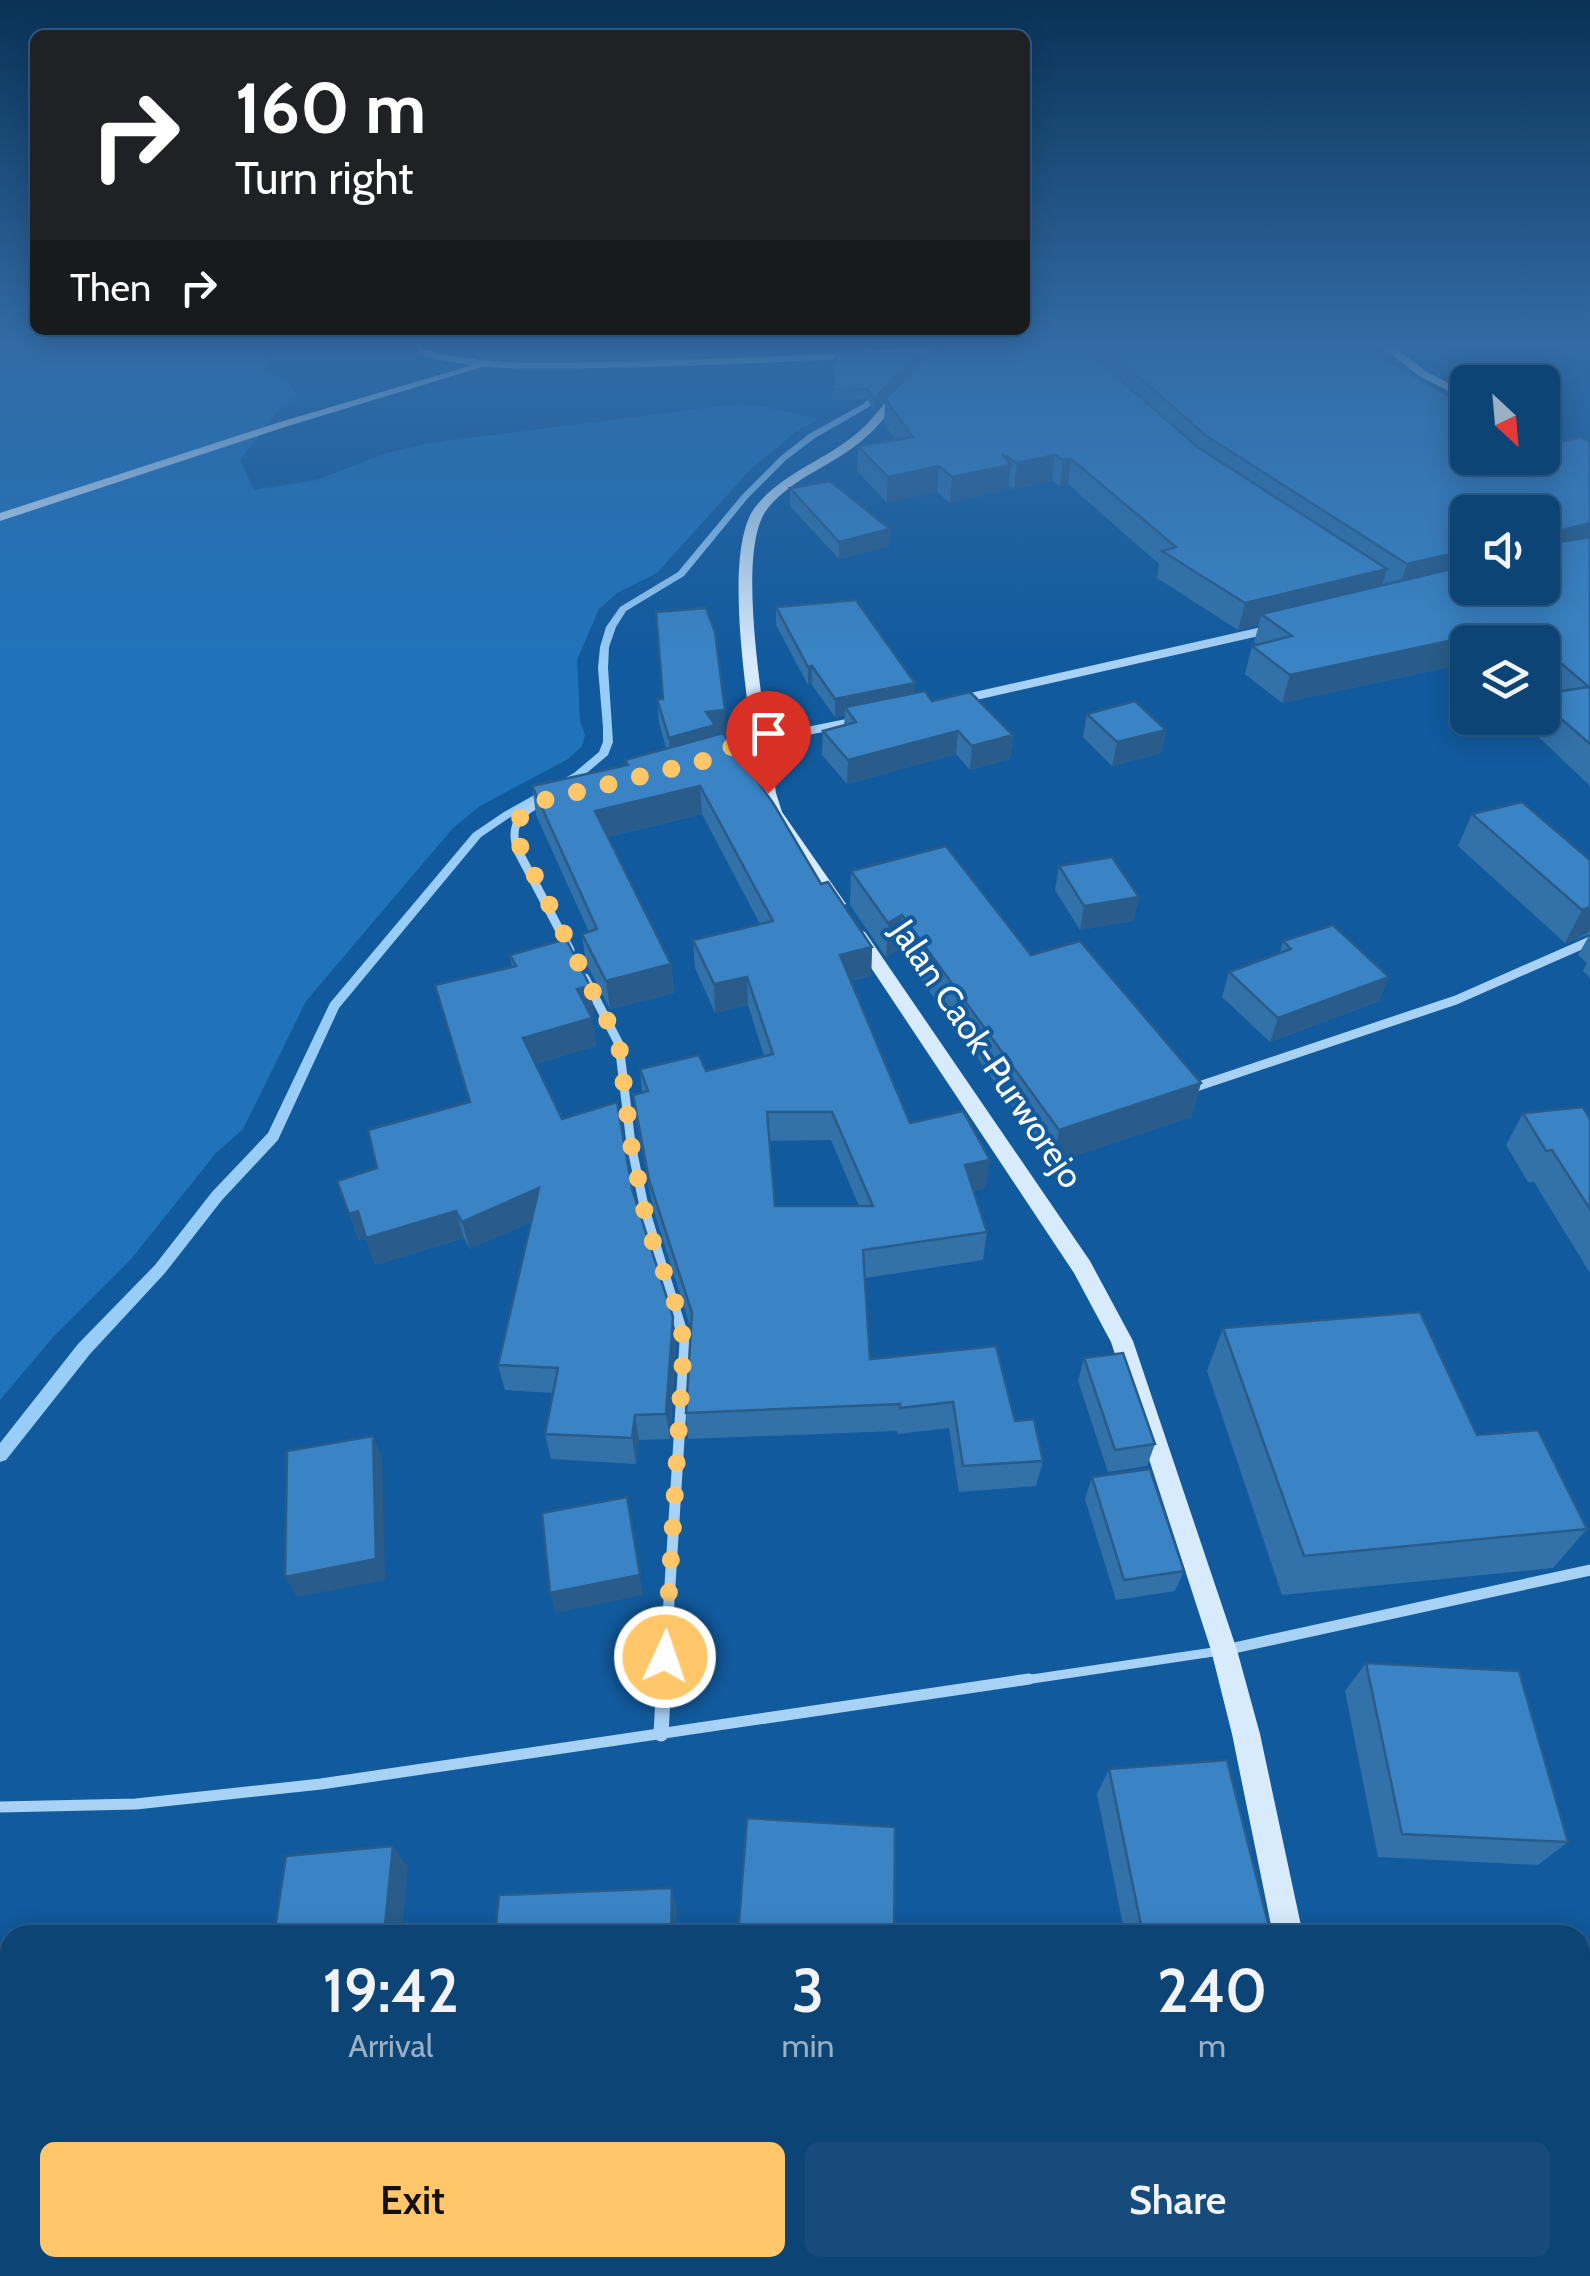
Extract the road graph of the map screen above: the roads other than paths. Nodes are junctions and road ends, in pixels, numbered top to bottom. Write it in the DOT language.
graph roads {
  1 [pos="213,447"];
  2 [pos="844,447"];
  3 [pos="0,517"];
  4 [pos="1286,626"];
  5 [pos="952,701"];
  6 [pos="877,716"];
  7 [pos="764,740"];
  8 [pos="715,758"];
  9 [pos="558,797"];
  10 [pos="1590,941"];
  11 [pos="1193,1088"];
  12 [pos="1590,1570"];
  13 [pos="1224,1650"];
  14 [pos="662,1734"];
  15 [pos="0,1807"];
  16 [pos="1286,1925"];
  1 -- 3 [label="street"];
  2 -- 7 [label="street, Jalan Caok-Purworejo"];
  4 -- 5 [label="street"];
  6 -- 7 [label="street"];
  7 -- 8 [label="street"];
  7 -- 13 [label="street, Jalan Caok-Purworejo"];
  9 -- 14 [label="street"];
  10 -- 11 [label="street"];
  12 -- 13 [label="street"];
  13 -- 14 [label="lane"];
  13 -- 16 [label="street, Jalan Caok-Purworejo"];
  14 -- 15 [label="lane"];
}
